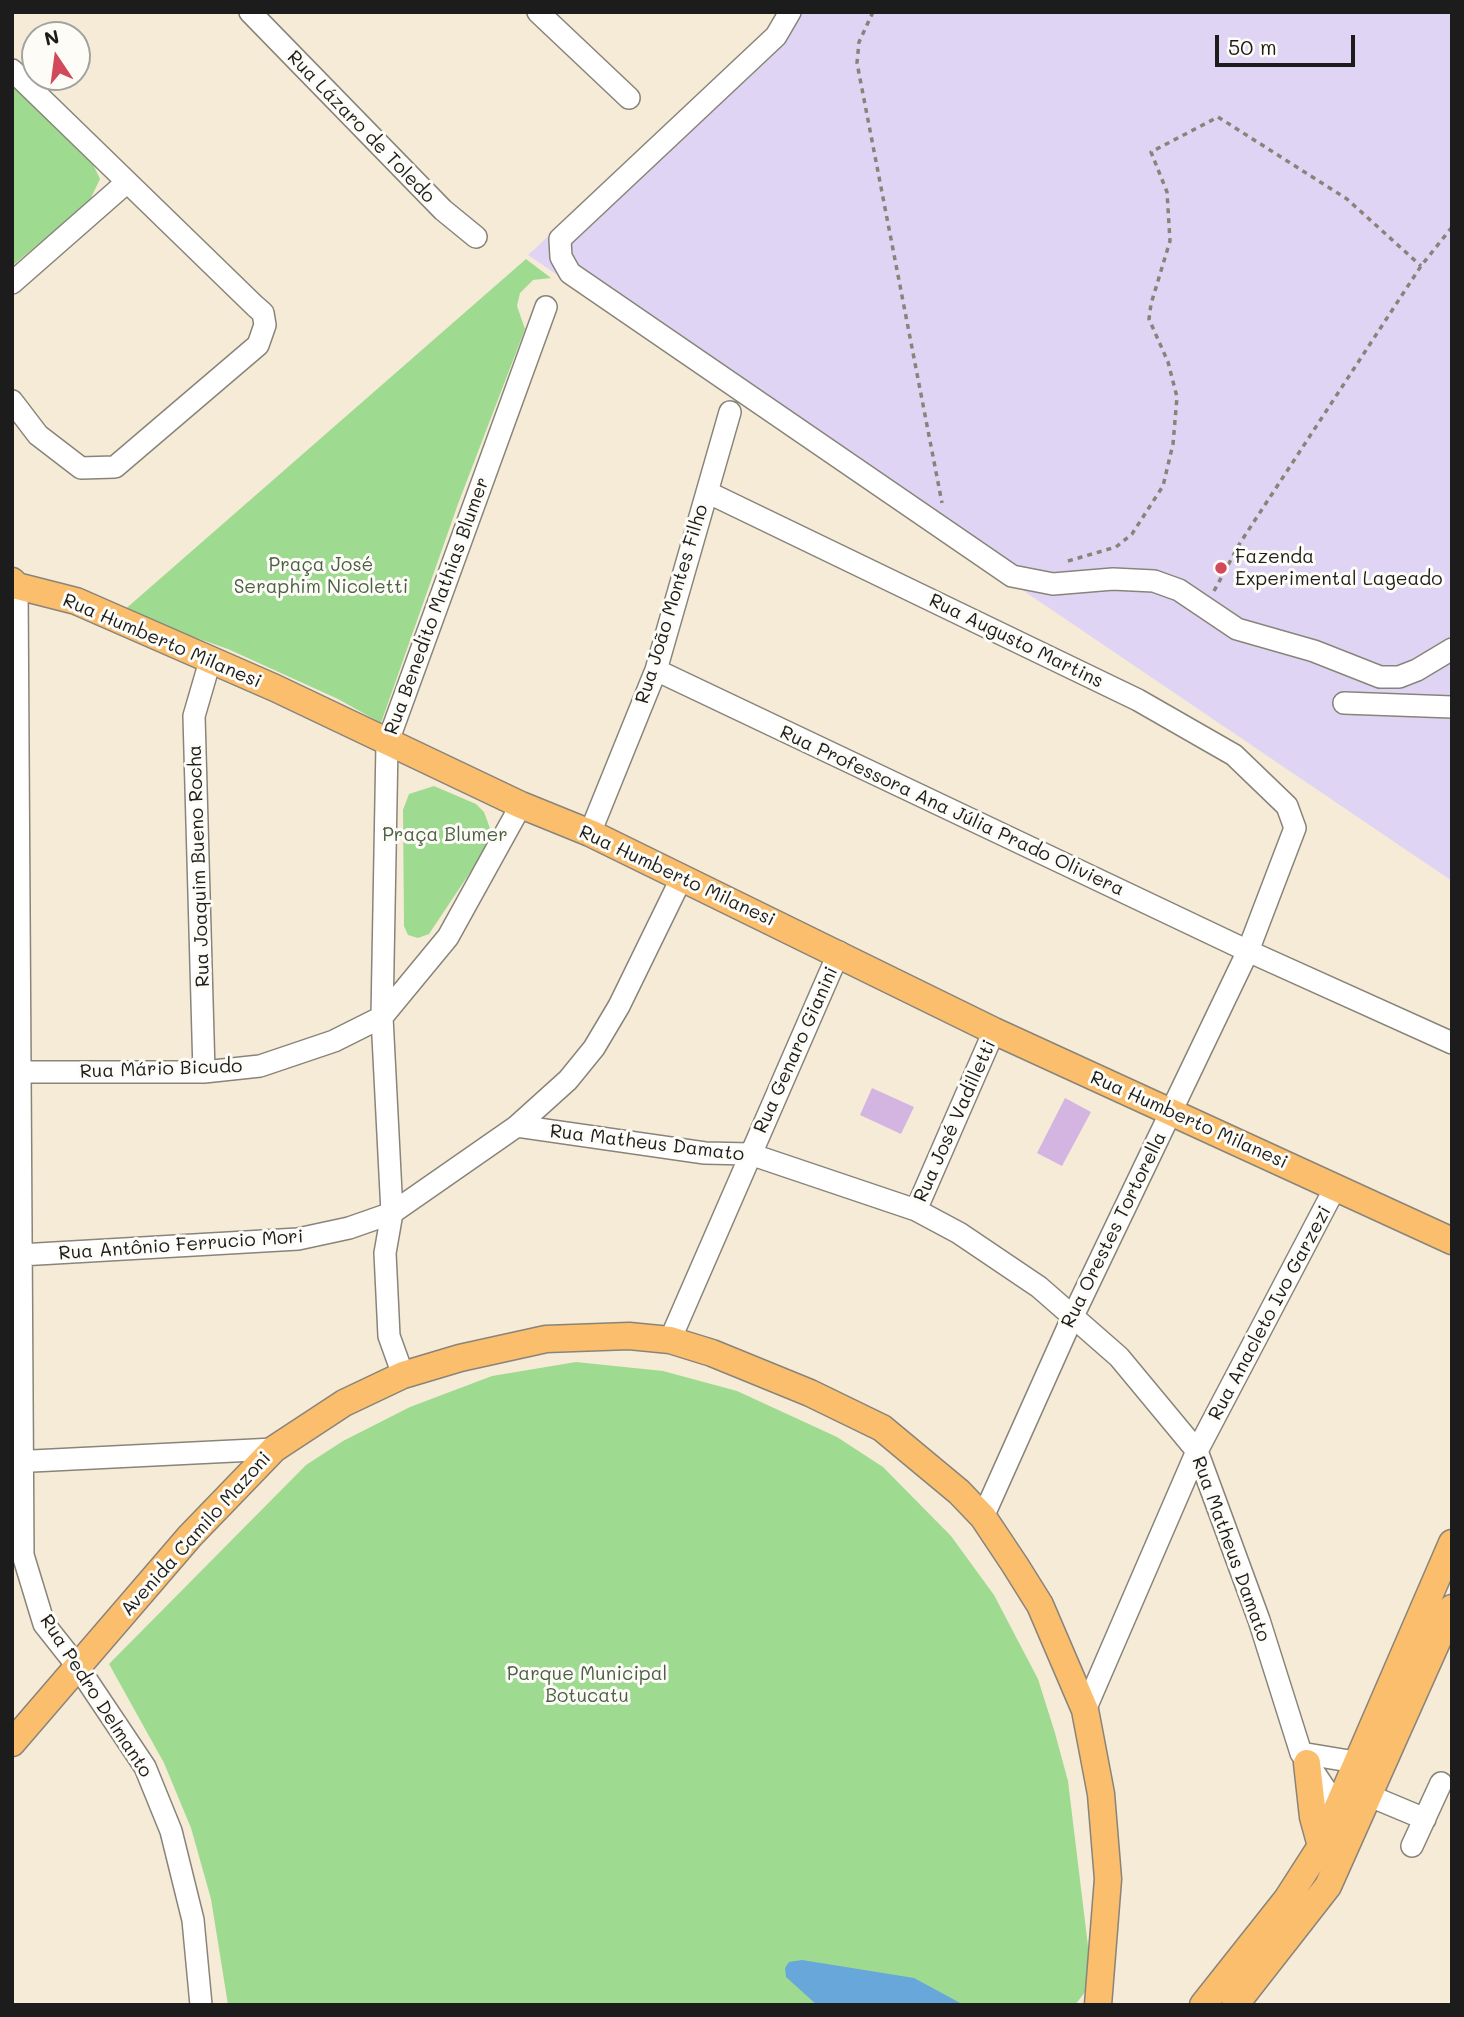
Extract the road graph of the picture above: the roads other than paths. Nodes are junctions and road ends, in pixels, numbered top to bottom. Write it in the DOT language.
graph roads {
  1 [pos="250,12"];
  2 [pos="538,12"];
  3 [pos="790,12"];
  4 [pos="12,70"];
  5 [pos="629,97"];
  6 [pos="126,183"];
  7 [pos="476,237"];
  8 [pos="12,283"];
  9 [pos="546,307"];
  10 [pos="12,401"];
  11 [pos="730,412"];
  12 [pos="707,492"];
  13 [pos="14,584"];
  14 [pos="1452,649"];
  15 [pos="210,662"];
  16 [pos="656,670"];
  17 [pos="1344,703"];
  18 [pos="1452,707"];
  19 [pos="387,744"];
  20 [pos="521,806"];
  21 [pos="1295,828"];
  22 [pos="590,833"];
  23 [pos="681,879"];
  24 [pos="1248,951"];
  25 [pos="839,952"];
  26 [pos="382,1017"];
  27 [pos="994,1031"];
  28 [pos="1452,1043"];
  29 [pos="16,1072"];
  30 [pos="204,1072"];
  31 [pos="1170,1114"];
  32 [pos="517,1126"];
  33 [pos="750,1154"];
  34 [pos="1336,1186"];
  35 [pos="916,1210"];
  36 [pos="391,1213"];
  37 [pos="1452,1241"];
  38 [pos="20,1255"];
  39 [pos="1073,1316"];
  40 [pos="670,1340"];
  41 [pos="403,1375"];
  42 [pos="274,1449"];
  43 [pos="1197,1451"];
  44 [pos="18,1462"];
  45 [pos="983,1517"];
  46 [pos="1452,1543"];
  47 [pos="1452,1608"];
  48 [pos="78,1667"];
  49 [pos="1085,1710"];
  50 [pos="12,1743"];
  51 [pos="1304,1758"];
  52 [pos="1355,1762"];
  53 [pos="1441,1783"];
  54 [pos="1362,1799"];
  55 [pos="1425,1819"];
  56 [pos="1321,1846"];
  57 [pos="1412,1846"];
  58 [pos="1097,2003"];
  59 [pos="201,2005"];
  60 [pos="1202,2005"];
  61 [pos="1235,2005"];
  1 -- 7 [label="street, Rua Lázaro de Toledo"];
  2 -- 5 [label="street"];
  3 -- 14 [label="street"];
  4 -- 6 [label="street"];
  6 -- 8 [label="street"];
  6 -- 10 [label="street"];
  9 -- 19 [label="street, Rua Benedito Mathias Blumer"];
  11 -- 12 [label="street, Rua João Montes Filho"];
  12 -- 16 [label="street, Rua João Montes Filho"];
  12 -- 21 [label="street, Rua Augusto Martins"];
  13 -- 15 [label="main road, Rua Humberto Milanesi"];
  13 -- 29 [label="street, Rua Pedro Delmanto"];
  15 -- 19 [label="main road, Rua Humberto Milanesi"];
  15 -- 30 [label="street, Rua Joaquim Bueno Rocha"];
  16 -- 22 [label="street, Rua João Montes Filho"];
  16 -- 24 [label="street, Rua Professora Ana Júlia Prado Oliviera"];
  17 -- 18 [label="street"];
  19 -- 20 [label="main road, Rua Humberto Milanesi"];
  19 -- 26 [label="street, Rua Benedito Mathias Blumer"];
  20 -- 22 [label="main road, Rua Humberto Milanesi"];
  20 -- 26 [label="street, Rua Mário Bicudo"];
  21 -- 24 [label="street, Rua Orestes Tortorella"];
  22 -- 23 [label="main road, Rua Humberto Milanesi"];
  23 -- 25 [label="main road, Rua Humberto Milanesi"];
  23 -- 32 [label="street, Rua Antônio Ferrucio Mori"];
  24 -- 28 [label="street, Rua Professora Ana Júlia Prado Oliviera"];
  24 -- 31 [label="street, Rua Orestes Tortorella"];
  25 -- 27 [label="main road, Rua Humberto Milanesi"];
  25 -- 33 [label="street, Rua Genaro Gianini"];
  26 -- 30 [label="street, Rua Mário Bicudo"];
  26 -- 36 [label="street, Rua Benedito Mathias Blumer"];
  27 -- 31 [label="main road, Rua Humberto Milanesi"];
  27 -- 35 [label="street, Rua José Vadilletti"];
  29 -- 30 [label="street, Rua Mário Bicudo"];
  29 -- 38 [label="street, Rua Pedro Delmanto"];
  31 -- 34 [label="main road, Rua Humberto Milanesi"];
  31 -- 39 [label="street, Rua Orestes Tortorella"];
  32 -- 33 [label="street, Rua Matheus Damato"];
  32 -- 36 [label="street, Rua Antônio Ferrucio Mori"];
  33 -- 35 [label="street, Rua Matheus Damato"];
  33 -- 40 [label="street, Rua Genaro Gianini"];
  34 -- 37 [label="main road, Rua Humberto Milanesi"];
  34 -- 43 [label="street, Rua Anacleto Ivo Garzezi"];
  35 -- 39 [label="street, Rua Matheus Damato"];
  36 -- 38 [label="street, Rua Antônio Ferrucio Mori"];
  36 -- 41 [label="street, Rua Benedito Mathias Blumer"];
  38 -- 44 [label="street, Rua Pedro Delmanto"];
  39 -- 43 [label="street, Rua Matheus Damato"];
  39 -- 45 [label="street, Rua Orestes Tortorella"];
  40 -- 41 [label="main road, Avenida Camilo Mazoni"];
  40 -- 45 [label="main road, Avenida Camilo Mazoni"];
  41 -- 42 [label="main road, Avenida Camilo Mazoni"];
  42 -- 44 [label="street"];
  42 -- 48 [label="main road, Avenida Camilo Mazoni"];
  43 -- 49 [label="street, Rua Anacleto Ivo Garzezi"];
  43 -- 51 [label="street, Rua Matheus Damato"];
  44 -- 48 [label="street, Rua Pedro Delmanto"];
  45 -- 49 [label="main road, Avenida Camilo Mazoni"];
  46 -- 52 [label="main road"];
  47 -- 54 [label="main road"];
  48 -- 50 [label="main road, Avenida Camilo Mazoni"];
  48 -- 59 [label="street, Rua Pedro Delmanto"];
  49 -- 58 [label="main road, Avenida Camilo Mazoni"];
  51 -- 52 [label="street"];
  51 -- 54 [label="street, Rua Matheus Damato"];
  51 -- 56 [label="main road"];
  52 -- 54 [label="main road"];
  52 -- 54 [label="main road"];
  53 -- 55 [label="street"];
  54 -- 55 [label="street"];
  54 -- 56 [label="main road"];
  54 -- 61 [label="main road"];
  55 -- 57 [label="street"];
  56 -- 60 [label="main road"];
}
